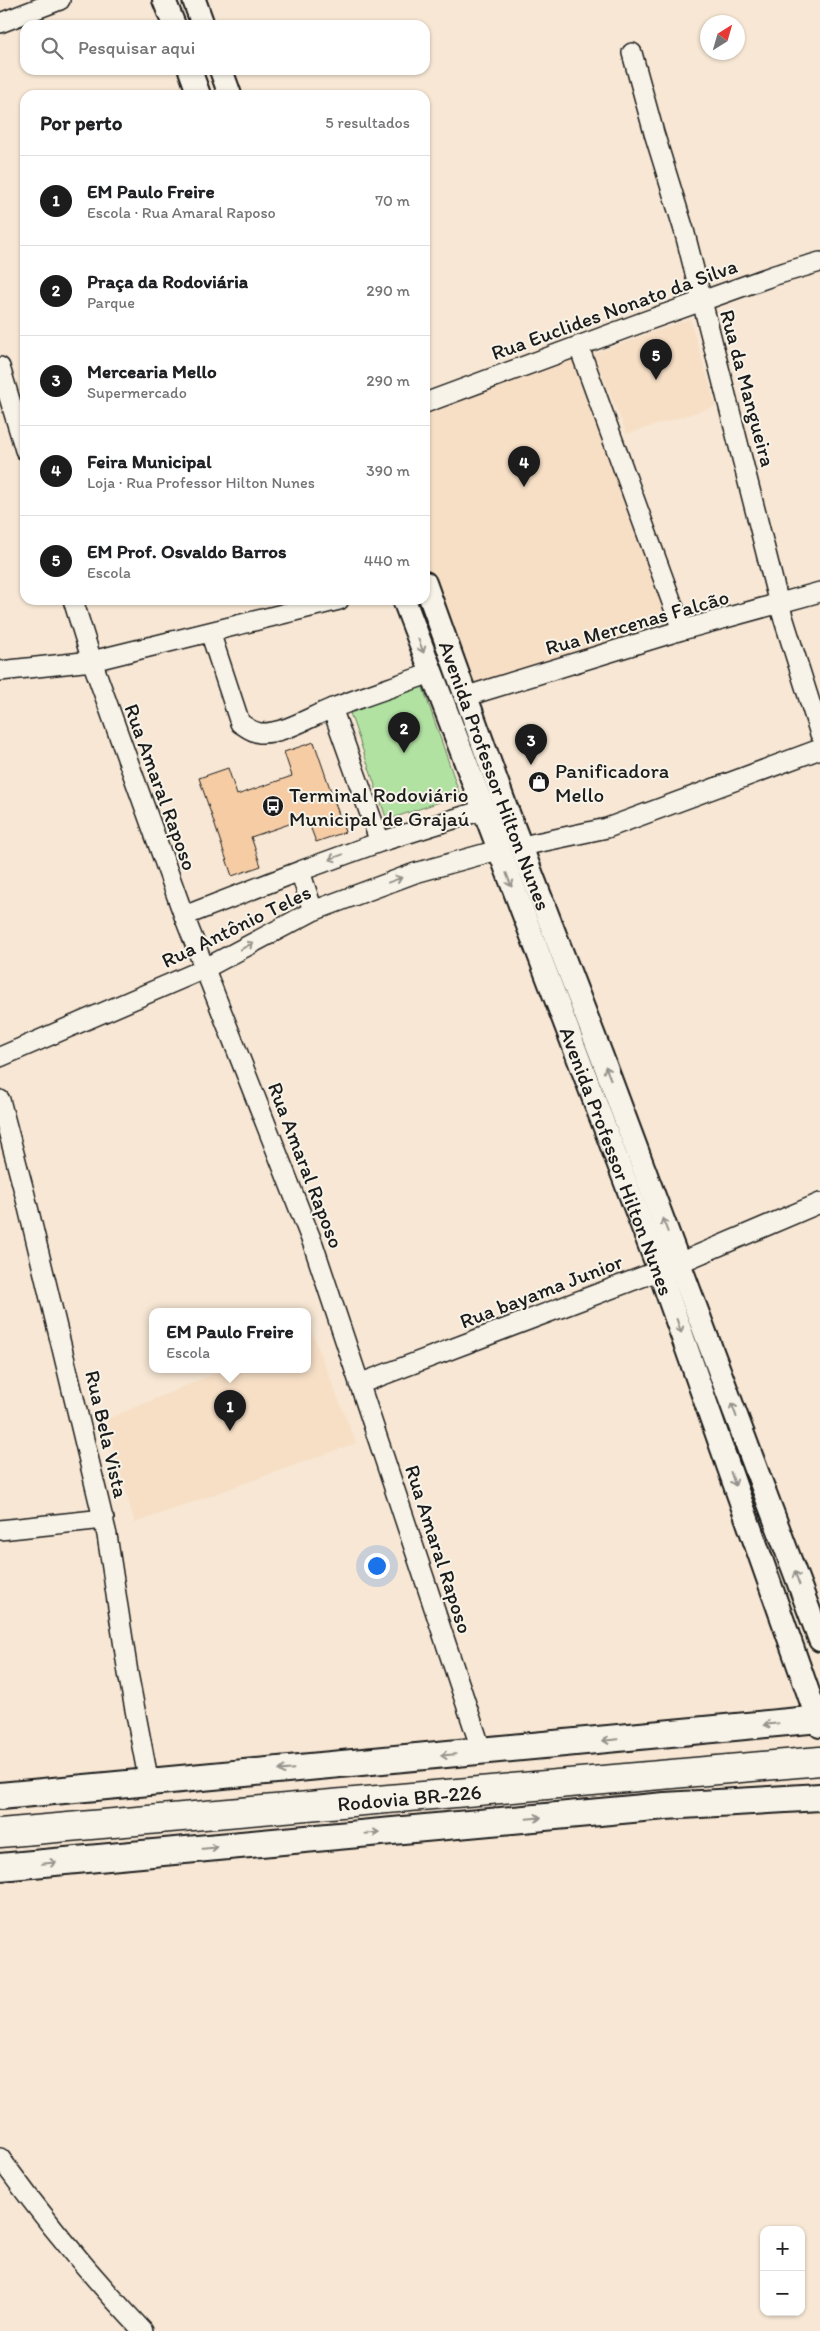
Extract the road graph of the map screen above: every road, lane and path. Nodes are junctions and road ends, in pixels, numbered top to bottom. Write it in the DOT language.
graph roads {
  1 [pos="60,0"];
  2 [pos="164,0"];
  3 [pos="194,0"];
  4 [pos="172,20"];
  5 [pos="201,20"];
  6 [pos="0,23"];
  7 [pos="632,53"];
  8 [pos="192,75"];
  9 [pos="223,75"];
  10 [pos="197,90"];
  11 [pos="228,90"];
  12 [pos="820,262"];
  13 [pos="702,302"];
  14 [pos="579,346"];
  15 [pos="0,367"];
  16 [pos="430,401"];
  17 [pos="12,409"];
  18 [pos="20,434"];
  19 [pos="820,592"];
  20 [pos="430,596"];
  21 [pos="779,604"];
  22 [pos="74,605"];
  23 [pos="319,605"];
  24 [pos="406,605"];
  25 [pos="682,630"];
  26 [pos="210,632"];
  27 [pos="92,660"];
  28 [pos="455,663"];
  29 [pos="0,671"];
  30 [pos="431,673"];
  31 [pos="467,696"];
  32 [pos="332,708"];
  33 [pos="820,734"];
  34 [pos="820,749"];
  35 [pos="505,805"];
  36 [pos="483,810"];
  37 [pos="380,842"];
  38 [pos="522,846"];
  39 [pos="498,850"];
  40 [pos="300,870"];
  41 [pos="313,911"];
  42 [pos="184,916"];
  43 [pos="204,969"];
  44 [pos="0,1057"];
  45 [pos="0,1100"];
  46 [pos="820,1203"];
  47 [pos="669,1266"];
  48 [pos="359,1384"];
  49 [pos="104,1519"];
  50 [pos="0,1530"];
  51 [pos="820,1640"];
  52 [pos="819,1721"];
  53 [pos="482,1752"];
  54 [pos="820,1761"];
  55 [pos="149,1783"];
  56 [pos="0,1796"];
  57 [pos="820,1797"];
  58 [pos="0,1833"];
  59 [pos="0,1867"];
  60 [pos="0,2158"];
  61 [pos="143,2331"];
  1 -- 6 [label="street"];
  2 -- 4 [label="street"];
  3 -- 5 [label="street"];
  7 -- 13 [label="street, Rua da Mangueira"];
  8 -- 10 [label="street"];
  9 -- 11 [label="street"];
  12 -- 13 [label="street, Rua Euclides Nonato da Silva"];
  13 -- 14 [label="street, Rua Euclides Nonato da Silva"];
  13 -- 21 [label="street, Rua da Mangueira"];
  14 -- 16 [label="street, Rua Euclides Nonato da Silva"];
  14 -- 25 [label="street"];
  15 -- 17 [label="street"];
  17 -- 18 [label="street"];
  19 -- 21 [label="street, Rua Mercenas Falcão"];
  20 -- 28 [label="street, Avenida Professor Hilton Nunes"];
  21 -- 25 [label="street, Rua Mercenas Falcão"];
  21 -- 33 [label="street, Rua da Mangueira"];
  22 -- 27 [label="street, Rua Amaral Raposo"];
  23 -- 26 [label="street"];
  24 -- 30 [label="street, Avenida Professor Hilton Nunes, one-way"];
  25 -- 31 [label="street, Rua Mercenas Falcão"];
  26 -- 27 [label="street"];
  26 -- 32 [label="street"];
  27 -- 29 [label="street"];
  27 -- 42 [label="street, Rua Amaral Raposo"];
  28 -- 30 [label="street"];
  28 -- 31 [label="street, Avenida Professor Hilton Nunes"];
  30 -- 32 [label="street"];
  30 -- 36 [label="street, Avenida Professor Hilton Nunes"];
  31 -- 35 [label="street, Avenida Professor Hilton Nunes"];
  32 -- 37 [label="street"];
  34 -- 38 [label="street"];
  35 -- 36 [label="street"];
  35 -- 38 [label="street, Avenida Professor Hilton Nunes"];
  36 -- 37 [label="street, Rua Antônio Teles"];
  36 -- 39 [label="street, Avenida Professor Hilton Nunes"];
  37 -- 40 [label="street, Rua Antônio Teles, one-way"];
  38 -- 39 [label="street"];
  47 -- 38 [label="street, Avenida Professor Hilton Nunes, one-way"];
  41 -- 39 [label="street, Rua Antônio Teles, one-way"];
  39 -- 47 [label="street, Avenida Professor Hilton Nunes, one-way"];
  40 -- 41 [label="street"];
  40 -- 42 [label="street, Rua Antônio Teles"];
  43 -- 41 [label="street, Rua Antônio Teles, one-way"];
  42 -- 43 [label="street, Rua Amaral Raposo"];
  43 -- 44 [label="street, Rua Antônio Teles"];
  43 -- 48 [label="street, Rua Amaral Raposo"];
  45 -- 49 [label="street, Rua Bela Vista"];
  46 -- 47 [label="street, Rua bayama Junior"];
  47 -- 48 [label="street, Rua bayama Junior"];
  51 -- 47 [label="street, Avenida Professor Hilton Nunes, one-way"];
  47 -- 52 [label="street, Avenida Professor Hilton Nunes, one-way"];
  48 -- 53 [label="street, Rua Amaral Raposo"];
  49 -- 50 [label="street"];
  49 -- 55 [label="street, Rua Bela Vista"];
  52 -- 53 [label="main road, one-way"];
  53 -- 55 [label="main road, one-way"];
  54 -- 58 [label="highway, Rodovia BR-226"];
  55 -- 56 [label="main road"];
  59 -- 57 [label="main road, one-way"];
  60 -- 61 [label="street"];
}
